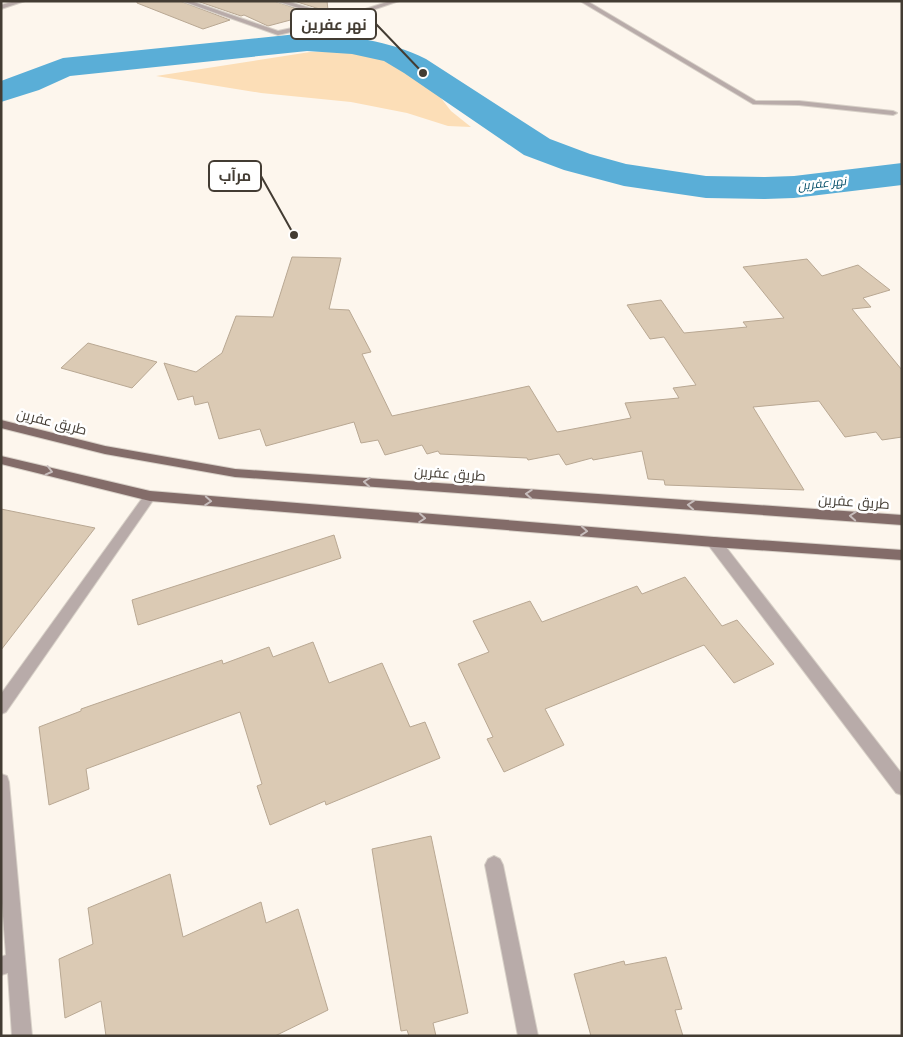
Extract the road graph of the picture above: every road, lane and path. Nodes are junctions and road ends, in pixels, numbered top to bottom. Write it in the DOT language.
graph roads {
  1 [pos="22,1"];
  2 [pos="185,1"];
  3 [pos="279,1"];
  4 [pos="396,1"];
  5 [pos="583,1"];
  6 [pos="368,4"];
  7 [pos="377,6"];
  8 [pos="1,7"];
  9 [pos="341,19"];
  10 [pos="892,113"];
  11 [pos="1,424"];
  12 [pos="1,460"];
  13 [pos="150,496"];
  14 [pos="902,520"];
  15 [pos="714,542"];
  16 [pos="902,555"];
  17 [pos="1,707"];
  18 [pos="1,782"];
  19 [pos="902,787"];
  20 [pos="494,865"];
  21 [pos="9,963"];
  22 [pos="22,1036"];
  23 [pos="528,1036"];
  1 -- 8 [label="street"];
  2 -- 9 [label="street"];
  3 -- 9 [label="street"];
  4 -- 7 [label="street"];
  5 -- 10 [label="street"];
  6 -- 7 [label="street"];
  7 -- 9 [label="street"];
  14 -- 11 [label="main road, طريق عفرين, one-way"];
  12 -- 13 [label="main road, one-way"];
  13 -- 15 [label="main road, one-way"];
  13 -- 17 [label="street"];
  15 -- 16 [label="main road"];
  15 -- 19 [label="street"];
  18 -- 21 [label="street"];
  20 -- 23 [label="street"];
  21 -- 22 [label="street"];
}
